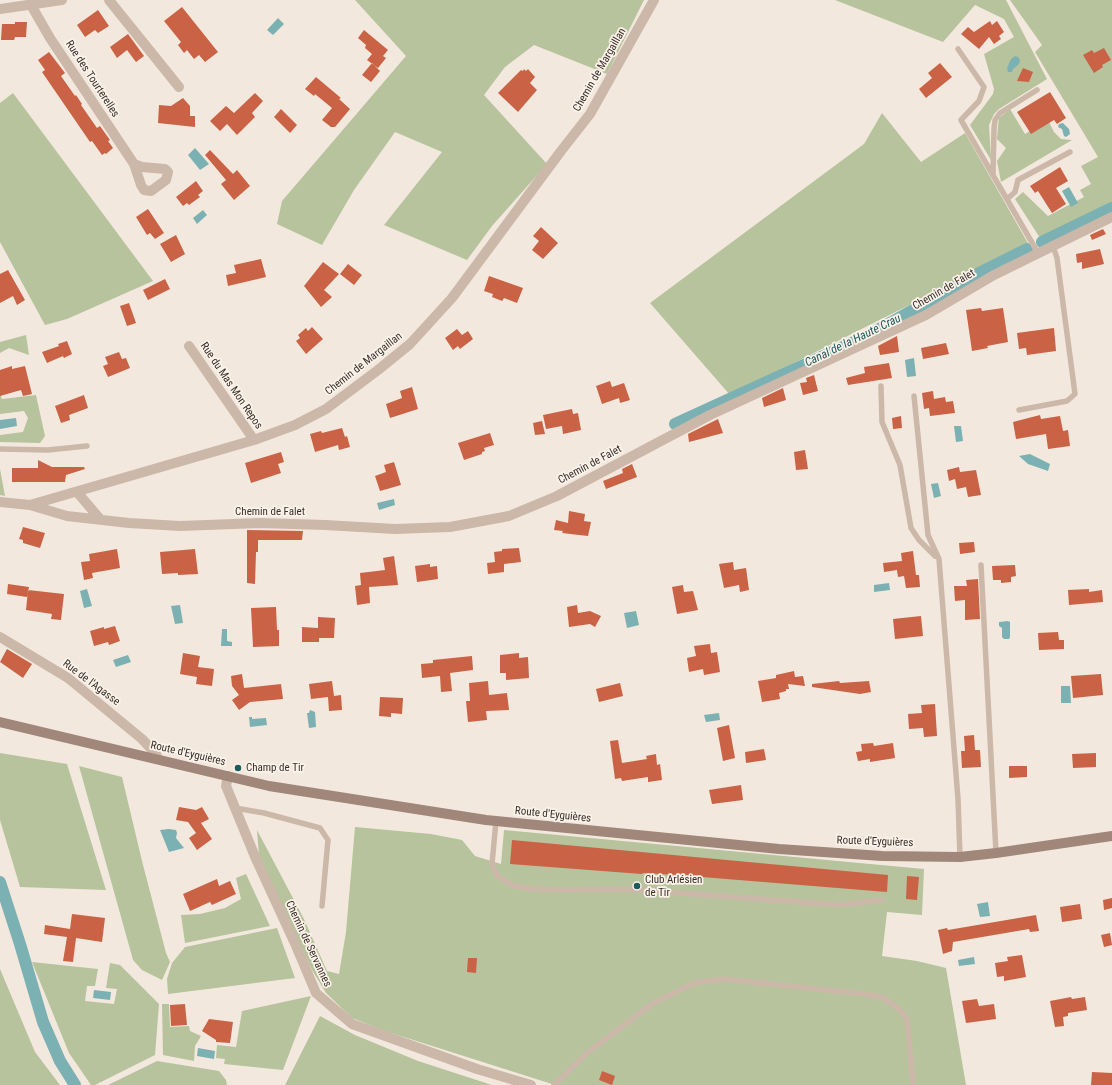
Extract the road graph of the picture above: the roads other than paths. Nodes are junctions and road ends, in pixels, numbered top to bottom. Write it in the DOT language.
graph roads {
  1 [pos="62,0"];
  2 [pos="109,0"];
  3 [pos="654,0"];
  4 [pos="32,5"];
  5 [pos="0,9"];
  6 [pos="958,49"];
  7 [pos="179,87"];
  8 [pos="1037,90"];
  9 [pos="1070,152"];
  10 [pos="134,164"];
  11 [pos="993,176"];
  12 [pos="1007,199"];
  13 [pos="1112,217"];
  14 [pos="1053,246"];
  15 [pos="1038,253"];
  16 [pos="190,346"];
  17 [pos="881,386"];
  18 [pos="914,396"];
  19 [pos="1019,410"];
  20 [pos="254,440"];
  21 [pos="87,446"];
  22 [pos="0,448"];
  23 [pos="77,492"];
  24 [pos="0,502"];
  25 [pos="30,505"];
  26 [pos="100,519"];
  27 [pos="939,559"];
  28 [pos="980,565"];
  29 [pos="0,637"];
  30 [pos="0,722"];
  31 [pos="158,759"];
  32 [pos="228,776"];
  33 [pos="235,808"];
  34 [pos="496,821"];
  35 [pos="1112,836"];
  36 [pos="996,853"];
  37 [pos="960,856"];
  38 [pos="882,900"];
  39 [pos="322,906"];
  40 [pos="531,1085"];
  41 [pos="554,1085"];
  42 [pos="913,1085"];
  1 -- 4 [label="street"];
  2 -- 7 [label="street"];
  3 -- 20 [label="street, Chemin de Margaillan"];
  4 -- 5 [label="street"];
  4 -- 10 [label="street, Rue des Tourterelles"];
  6 -- 11 [label="lane"];
  8 -- 11 [label="lane"];
  9 -- 12 [label="lane"];
  11 -- 12 [label="lane"];
  12 -- 15 [label="lane"];
  13 -- 14 [label="street, Chemin de Falet"];
  14 -- 15 [label="street, Chemin de Falet"];
  14 -- 19 [label="lane"];
  15 -- 26 [label="street, Chemin de Falet"];
  16 -- 20 [label="street, Rue du Mas Mon Repos"];
  17 -- 27 [label="lane"];
  18 -- 27 [label="lane"];
  20 -- 23 [label="street, Chemin de Margaillan"];
  21 -- 22 [label="lane"];
  23 -- 25 [label="street, Chemin de Margaillan"];
  23 -- 26 [label="street"];
  24 -- 25 [label="street, Chemin de Margaillan"];
  25 -- 26 [label="street, Chemin de Falet"];
  27 -- 37 [label="lane"];
  28 -- 36 [label="lane"];
  29 -- 31 [label="street, Rue de l'Agasse"];
  30 -- 31 [label="main road, Route d'Eyguières"];
  31 -- 32 [label="main road, Route d'Eyguières"];
  32 -- 33 [label="street, Chemin de Servannes"];
  32 -- 34 [label="main road, Route d'Eyguières"];
  33 -- 39 [label="lane"];
  33 -- 40 [label="street, Chemin de Servannes"];
  34 -- 37 [label="main road, Route d'Eyguières"];
  34 -- 38 [label="lane"];
  35 -- 36 [label="main road, Route d'Eyguières"];
  36 -- 37 [label="main road, Route d'Eyguières"];
  41 -- 42 [label="lane"];
}
